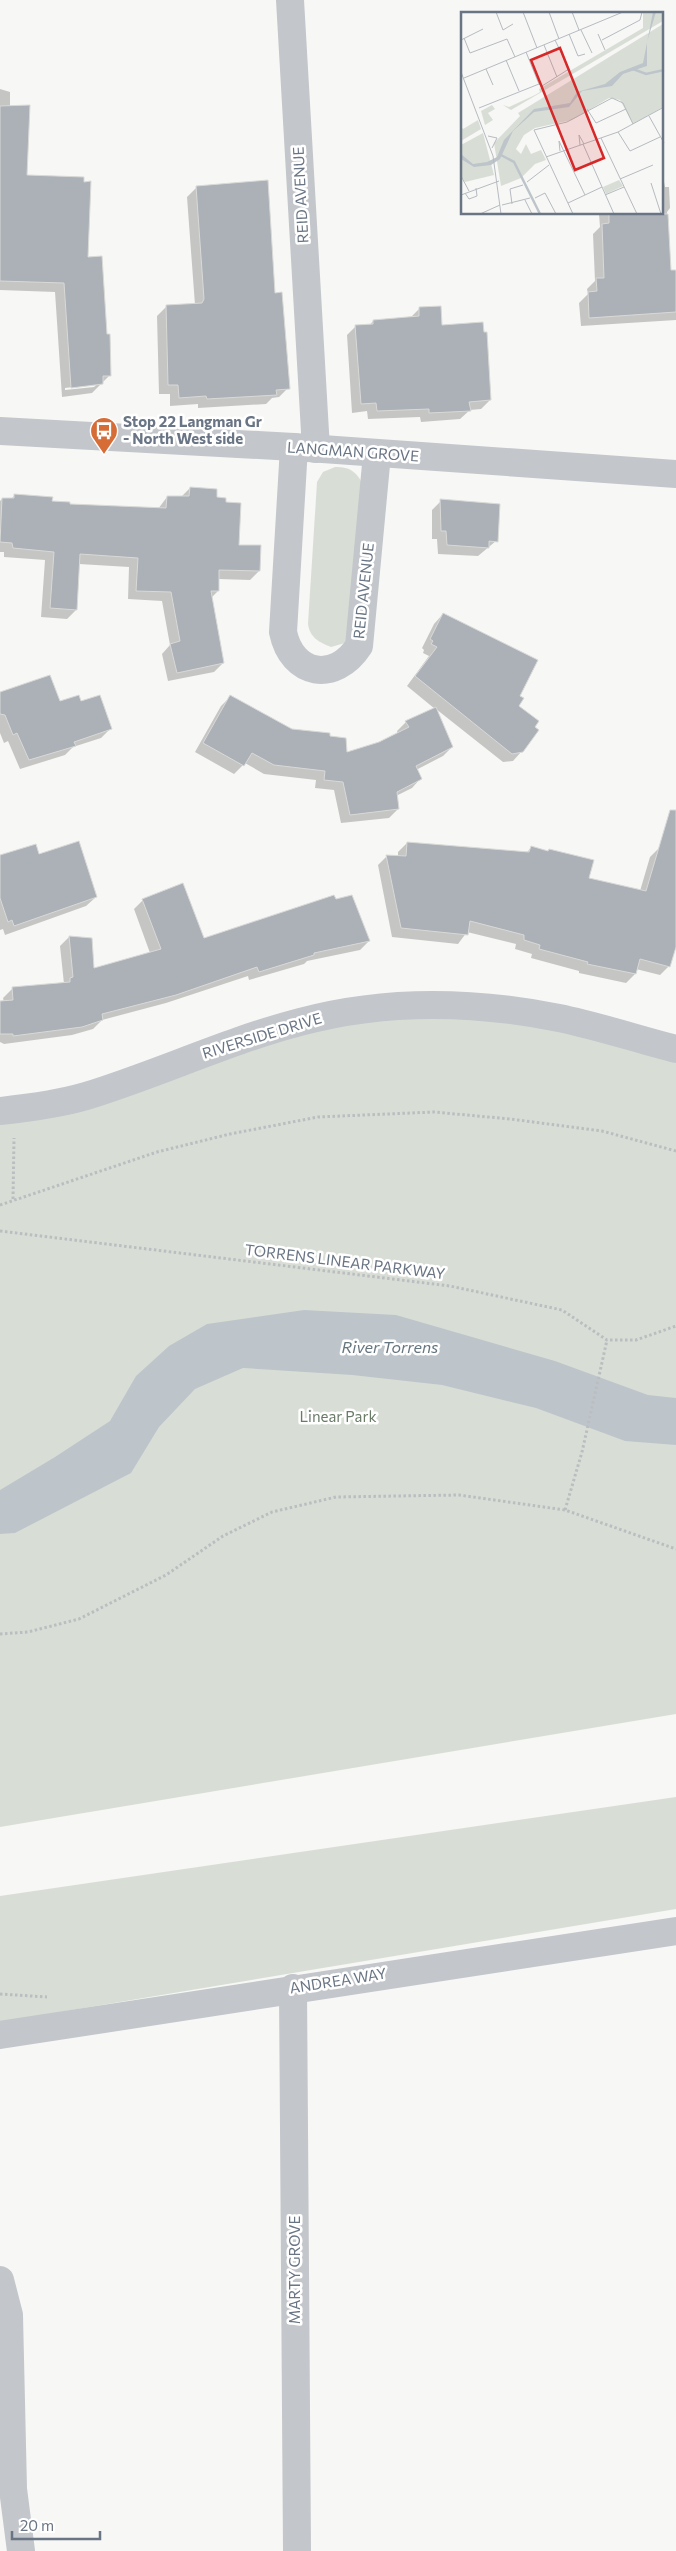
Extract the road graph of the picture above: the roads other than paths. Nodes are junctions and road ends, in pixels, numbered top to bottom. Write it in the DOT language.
graph roads {
  1 [pos="290,0"];
  2 [pos="0,431"];
  3 [pos="305,448"];
  4 [pos="377,454"];
  5 [pos="676,474"];
  6 [pos="676,1048"];
  7 [pos="8,1110"];
  8 [pos="676,1931"];
  9 [pos="293,1988"];
  10 [pos="0,2035"];
  11 [pos="0,2280"];
  12 [pos="21,2551"];
  13 [pos="297,2551"];
  1 -- 3 [label="street, REID AVENUE"];
  2 -- 3 [label="street, LANGMAN GROVE"];
  3 -- 4 [label="street, LANGMAN GROVE"];
  3 -- 4 [label="street, REID AVENUE"];
  4 -- 5 [label="street, LANGMAN GROVE"];
  6 -- 7 [label="street, RIVERSIDE DRIVE"];
  8 -- 9 [label="street, ANDREA WAY"];
  9 -- 10 [label="street, ANDREA WAY"];
  9 -- 13 [label="street, MARTY GROVE"];
  11 -- 12 [label="street"];
}
